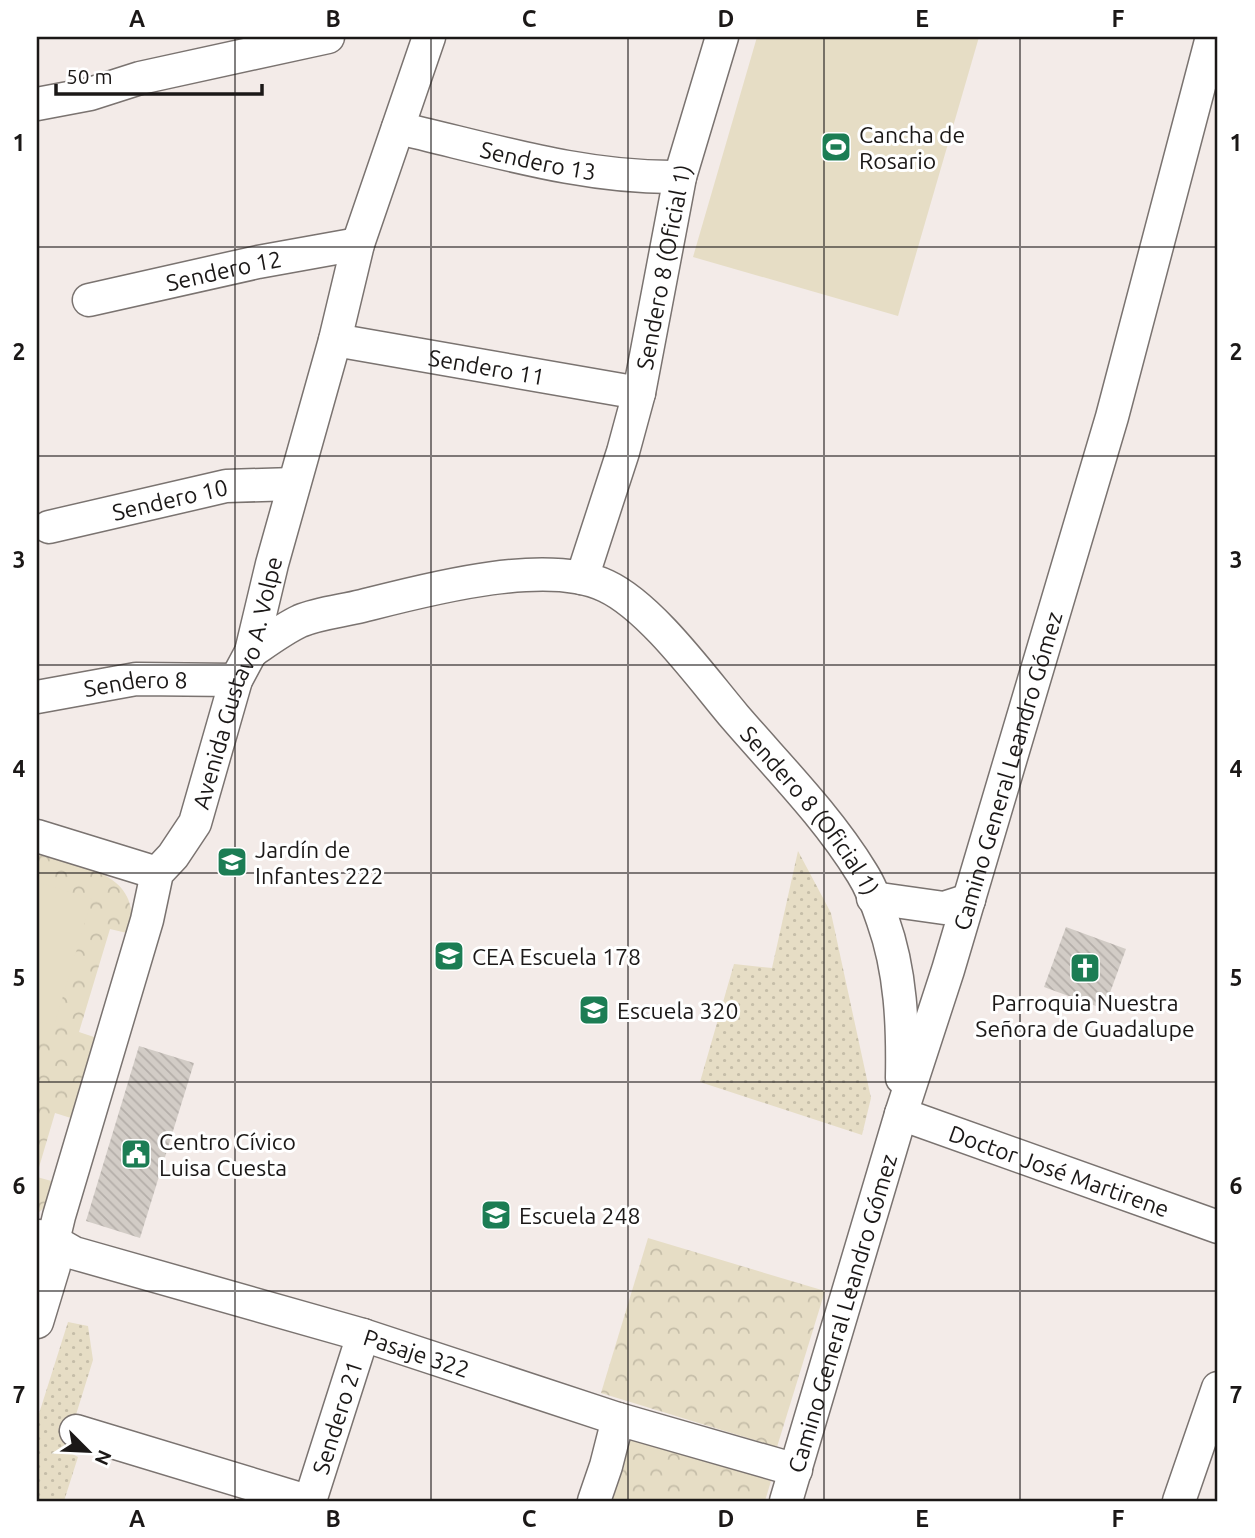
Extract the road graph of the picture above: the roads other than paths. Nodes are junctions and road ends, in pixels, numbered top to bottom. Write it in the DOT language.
graph roads {
  1 [pos="328,37"];
  2 [pos="429,37"];
  3 [pos="723,37"];
  4 [pos="1212,37"];
  5 [pos="37,104"];
  6 [pos="398,128"];
  7 [pos="680,177"];
  8 [pos="358,244"];
  9 [pos="89,300"];
  10 [pos="335,340"];
  11 [pos="639,393"];
  12 [pos="294,484"];
  13 [pos="49,527"];
  14 [pos="582,578"];
  15 [pos="251,652"];
  16 [pos="236,680"];
  17 [pos="37,697"];
  18 [pos="37,836"];
  19 [pos="157,873"];
  20 [pos="873,898"];
  21 [pos="969,900"];
  22 [pos="901,1114"];
  23 [pos="1218,1227"];
  24 [pos="45,1238"];
  25 [pos="37,1322"];
  26 [pos="363,1335"];
  27 [pos="1218,1388"];
  28 [pos="618,1419"];
  29 [pos="76,1431"];
  30 [pos="796,1470"];
  31 [pos="309,1501"];
  32 [pos="594,1501"];
  33 [pos="786,1501"];
  34 [pos="1179,1501"];
  1 -- 5 [label="street"];
  2 -- 6 [label="street, Avenida Gustavo A. Volpe"];
  3 -- 7 [label="street, Sendero 8 (Oficial 1)"];
  4 -- 21 [label="street, Camino General Leandro Gómez"];
  6 -- 7 [label="street, Sendero 13"];
  6 -- 8 [label="street, Avenida Gustavo A. Volpe"];
  7 -- 11 [label="street, Sendero 8 (Oficial 1)"];
  8 -- 9 [label="street, Sendero 12"];
  8 -- 10 [label="street, Avenida Gustavo A. Volpe"];
  10 -- 11 [label="street, Sendero 11"];
  10 -- 12 [label="street, Avenida Gustavo A. Volpe"];
  11 -- 14 [label="street, Sendero 8 (Oficial 1)"];
  12 -- 13 [label="street, Sendero 10"];
  12 -- 15 [label="street, Avenida Gustavo A. Volpe"];
  14 -- 15 [label="street, Sendero 8 (Oficial 1)"];
  14 -- 20 [label="street, Sendero 8 (Oficial 1)"];
  15 -- 16 [label="street, Avenida Gustavo A. Volpe"];
  16 -- 17 [label="street, Sendero 8"];
  16 -- 19 [label="street, Avenida Gustavo A. Volpe"];
  18 -- 19 [label="street"];
  19 -- 24 [label="street, Avenida Gustavo A. Volpe"];
  20 -- 21 [label="street"];
  20 -- 22 [label="street, Sendero 8 (Oficial 1)"];
  21 -- 22 [label="street, Camino General Leandro Gómez"];
  22 -- 23 [label="street, Doctor José Martirene"];
  22 -- 30 [label="street, Camino General Leandro Gómez"];
  24 -- 25 [label="street, Avenida Gustavo A. Volpe"];
  24 -- 26 [label="street, Pasaje 322"];
  26 -- 28 [label="street, Pasaje 322"];
  26 -- 31 [label="street, Sendero 21"];
  27 -- 34 [label="street"];
  28 -- 30 [label="street, Pasaje 322"];
  28 -- 32 [label="street"];
  29 -- 31 [label="street"];
  30 -- 33 [label="street, Camino General Leandro Gómez"];
}
